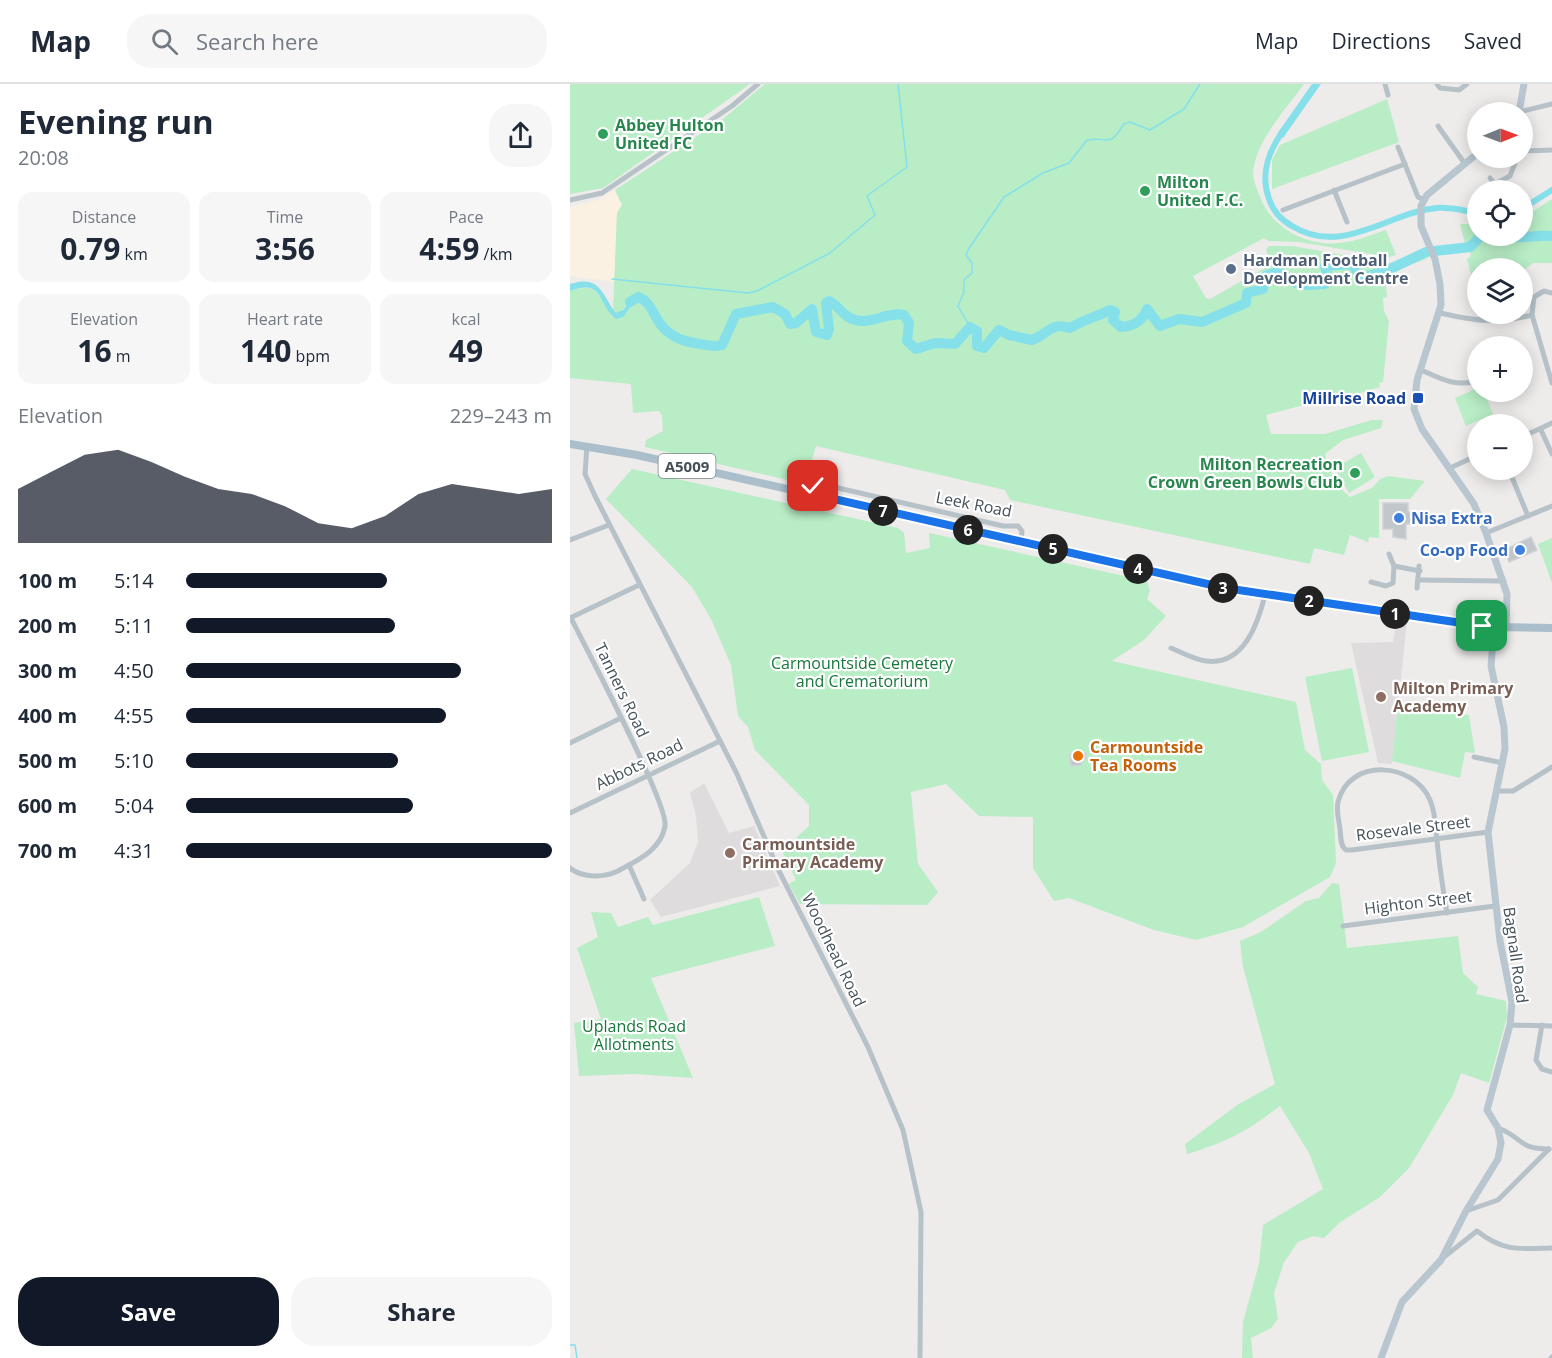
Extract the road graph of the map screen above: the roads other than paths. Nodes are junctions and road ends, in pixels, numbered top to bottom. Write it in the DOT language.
graph roads {
  1 [pos="758,84"];
  2 [pos="1385,84"];
  3 [pos="1437,84"];
  4 [pos="1467,84"];
  5 [pos="1524,84"];
  6 [pos="1388,95"];
  7 [pos="1521,102"];
  8 [pos="1552,104"];
  9 [pos="1533,109"];
  10 [pos="1438,126"];
  11 [pos="1398,147"];
  12 [pos="1552,150"];
  13 [pos="1533,151"];
  14 [pos="1405,164"];
  15 [pos="1465,164"];
  16 [pos="1513,168"];
  17 [pos="1490,178"];
  18 [pos="1334,190"];
  19 [pos="570,200"];
  20 [pos="1422,203"];
  21 [pos="1282,210"];
  22 [pos="1347,222"];
  23 [pos="1552,293"];
  24 [pos="1533,306"];
  25 [pos="1440,313"];
  26 [pos="1533,318"];
  27 [pos="1467,319"];
  28 [pos="1421,370"];
  29 [pos="1552,382"];
  30 [pos="1467,384"];
  31 [pos="1552,423"];
  32 [pos="1542,430"];
  33 [pos="1533,433"];
  34 [pos="570,444"];
  35 [pos="587,446"];
  36 [pos="1552,454"];
  37 [pos="1467,460"];
  38 [pos="1450,468"];
  39 [pos="1513,480"];
  40 [pos="812,494"];
  41 [pos="1552,506"];
  42 [pos="1528,516"];
  43 [pos="609,525"];
  44 [pos="1486,533"];
  45 [pos="570,540"];
  46 [pos="1021,542"];
  47 [pos="1389,554"];
  48 [pos="1394,567"];
  49 [pos="1418,580"];
  50 [pos="1504,581"];
  51 [pos="1371,582"];
  52 [pos="639,585"];
  53 [pos="1417,588"];
  54 [pos="1265,595"];
  55 [pos="571,618"];
  56 [pos="1494,627"];
  57 [pos="1506,627"];
  58 [pos="1552,628"];
  59 [pos="1171,648"];
  60 [pos="621,718"];
  61 [pos="720,741"];
  62 [pos="570,743"];
  63 [pos="1474,757"];
  64 [pos="1503,763"];
  65 [pos="1552,767"];
  66 [pos="648,773"];
  67 [pos="1496,791"];
  68 [pos="570,813"];
  69 [pos="1488,832"];
  70 [pos="1436,839"];
  71 [pos="629,865"];
  72 [pos="570,868"];
  73 [pos="644,899"];
  74 [pos="1495,906"];
  75 [pos="1447,913"];
  76 [pos="1343,926"];
  77 [pos="1510,1025"];
  78 [pos="1542,1025"];
  79 [pos="1552,1026"];
  80 [pos="1552,1072"];
  81 [pos="1498,1128"];
  82 [pos="1550,1149"];
  83 [pos="1466,1211"];
  84 [pos="1552,1248"];
  85 [pos="1441,1260"];
  86 [pos="920,1358"];
  87 [pos="1381,1358"];
  1 -- 19 [label="street"];
  2 -- 6 [label="street"];
  3 -- 4 [label="street"];
  5 -- 7 [label="street"];
  8 -- 9 [label="street"];
  10 -- 15 [label="street"];
  11 -- 14 [label="street"];
  12 -- 13 [label="street"];
  14 -- 18 [label="street"];
  14 -- 20 [label="street"];
  15 -- 20 [label="street"];
  16 -- 17 [label="street"];
  18 -- 21 [label="street"];
  18 -- 22 [label="street"];
  20 -- 25 [label="street"];
  23 -- 24 [label="street"];
  25 -- 27 [label="street"];
  25 -- 28 [label="street"];
  26 -- 29 [label="street"];
  28 -- 30 [label="street"];
  28 -- 38 [label="street"];
  31 -- 32 [label="street"];
  32 -- 33 [label="street"];
  32 -- 36 [label="street"];
  34 -- 35 [label="main road, Leek Road / A5009"];
  35 -- 40 [label="main road, Leek Road / A5009"];
  35 -- 43 [label="street, Woodhead Road"];
  37 -- 38 [label="street"];
  38 -- 44 [label="street"];
  39 -- 42 [label="street"];
  40 -- 46 [label="main road, Leek Road / A5009"];
  40 -- 46 [label="street, Leek Road"];
  41 -- 42 [label="street"];
  42 -- 44 [label="street"];
  43 -- 45 [label="street"];
  43 -- 52 [label="street, Woodhead Road"];
  44 -- 50 [label="street"];
  46 -- 54 [label="main road, Leek Road / A5009"];
  47 -- 48 [label="street"];
  48 -- 49 [label="street"];
  48 -- 51 [label="street"];
  49 -- 50 [label="street"];
  49 -- 53 [label="street"];
  50 -- 57 [label="street"];
  52 -- 55 [label="street"];
  52 -- 61 [label="street, Woodhead Road"];
  54 -- 56 [label="main road, Leek Road / A5009"];
  54 -- 59 [label="street"];
  55 -- 60 [label="street, Tanners Road"];
  56 -- 57 [label="main road, Leek Road / A5009"];
  56 -- 64 [label="street, Bagnall Road"];
  57 -- 58 [label="main road, A5009"];
  60 -- 62 [label="street"];
  60 -- 66 [label="street, Tanners Road"];
  61 -- 66 [label="street, Abbots Road"];
  61 -- 86 [label="street, Woodhead Road"];
  63 -- 64 [label="street"];
  64 -- 67 [label="street, Bagnall Road"];
  65 -- 67 [label="street"];
  66 -- 68 [label="street, Abbots Road"];
  66 -- 71 [label="street, Tanners Road"];
  67 -- 69 [label="street, Bagnall Road"];
  69 -- 70 [label="street, Rosevale Street"];
  69 -- 74 [label="street, Bagnall Road"];
  70 -- 70 [label="street, Rosevale Street"];
  70 -- 75 [label="street"];
  71 -- 72 [label="street, Tanners Road"];
  71 -- 73 [label="street"];
  74 -- 75 [label="street, Highton Street"];
  74 -- 77 [label="street, Bagnall Road"];
  75 -- 76 [label="street, Highton Street"];
  77 -- 78 [label="street"];
  77 -- 81 [label="street, Bagnall Road"];
  78 -- 79 [label="street"];
  78 -- 80 [label="street"];
  81 -- 82 [label="street"];
  81 -- 83 [label="street, Bagnall Road"];
  82 -- 83 [label="street"];
  83 -- 85 [label="street, Bagnall Road"];
  84 -- 85 [label="street"];
  85 -- 87 [label="street, Bagnall Road"];
}
